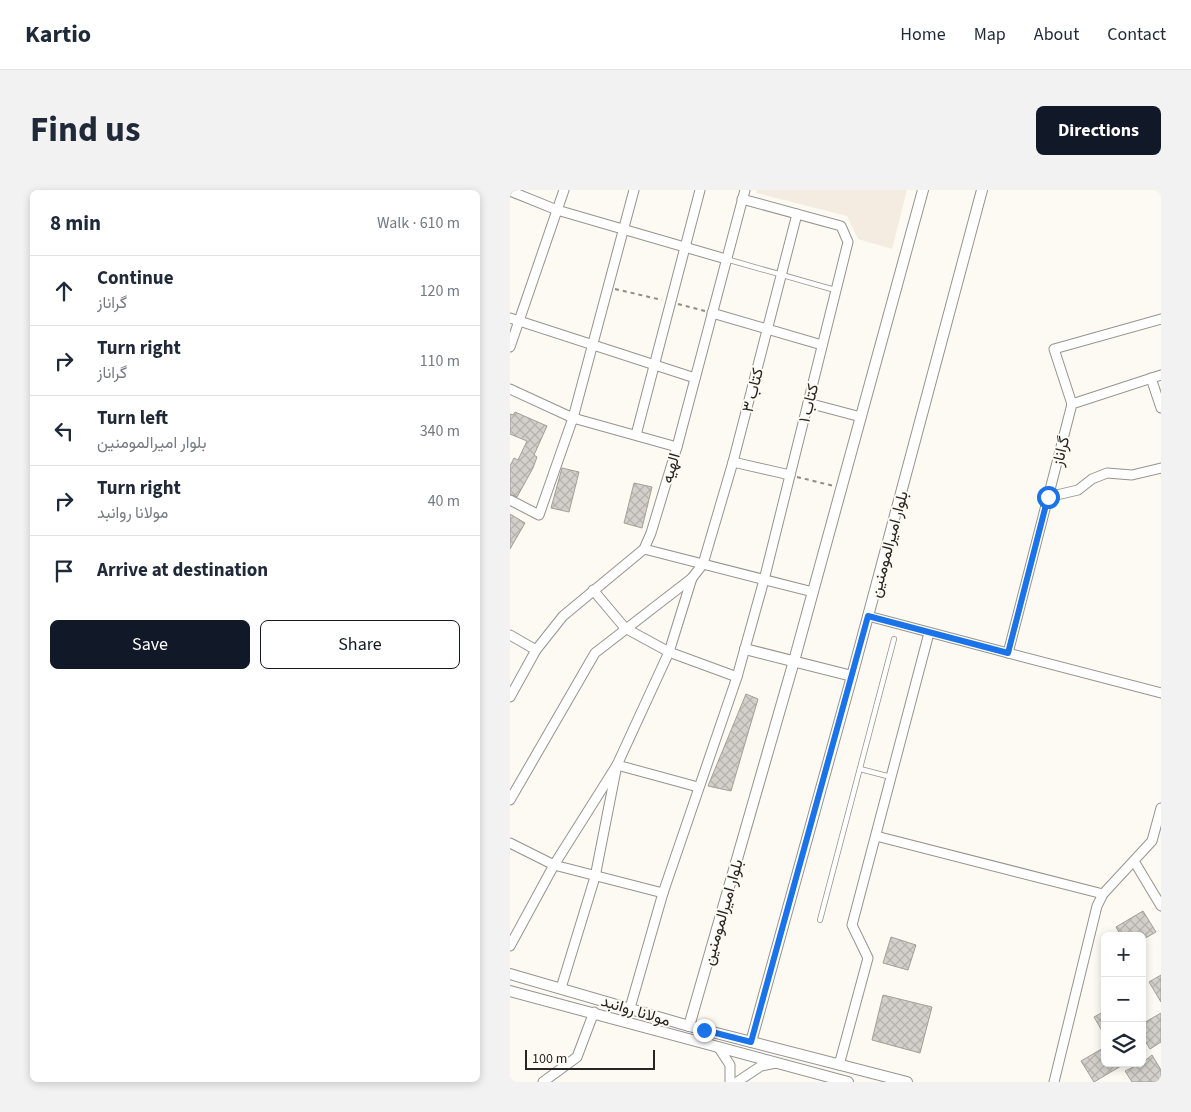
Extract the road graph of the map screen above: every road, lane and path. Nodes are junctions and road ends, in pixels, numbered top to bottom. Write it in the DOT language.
graph roads {
  1 [pos="564,190"];
  2 [pos="634,190"];
  3 [pos="700,190"];
  4 [pos="923,190"];
  5 [pos="982,190"];
  6 [pos="510,192"];
  7 [pos="743,194"];
  8 [pos="557,210"];
  9 [pos="797,214"];
  10 [pos="624,230"];
  11 [pos="685,247"];
  12 [pos="726,259"];
  13 [pos="781,275"];
  14 [pos="608,288"];
  15 [pos="836,290"];
  16 [pos="672,303"];
  17 [pos="712,312"];
  18 [pos="1161,319"];
  19 [pos="514,320"];
  20 [pos="768,328"];
  21 [pos="822,345"];
  22 [pos="592,346"];
  23 [pos="510,347"];
  24 [pos="654,365"];
  25 [pos="1161,375"];
  26 [pos="695,378"];
  27 [pos="1151,378"];
  28 [pos="510,389"];
  29 [pos="808,403"];
  30 [pos="1072,404"];
  31 [pos="1161,408"];
  32 [pos="861,416"];
  33 [pos="573,418"];
  34 [pos="636,435"];
  35 [pos="676,446"];
  36 [pos="733,462"];
  37 [pos="1161,468"];
  38 [pos="790,475"];
  39 [pos="841,488"];
  40 [pos="1048,497"];
  41 [pos="510,500"];
  42 [pos="644,549"];
  43 [pos="703,564"];
  44 [pos="692,578"];
  45 [pos="764,580"];
  46 [pos="593,590"];
  47 [pos="813,592"];
  48 [pos="868,616"];
  49 [pos="625,628"];
  50 [pos="929,633"];
  51 [pos="510,635"];
  52 [pos="894,639"];
  53 [pos="745,649"];
  54 [pos="536,650"];
  55 [pos="669,652"];
  56 [pos="1008,653"];
  57 [pos="794,661"];
  58 [pos="852,676"];
  59 [pos="737,677"];
  60 [pos="1161,693"];
  61 [pos="510,697"];
  62 [pos="616,765"];
  63 [pos="860,769"];
  64 [pos="891,777"];
  65 [pos="698,788"];
  66 [pos="510,800"];
  67 [pos="1161,808"];
  68 [pos="876,836"];
  69 [pos="510,843"];
  70 [pos="1134,861"];
  71 [pos="554,865"];
  72 [pos="595,876"];
  73 [pos="663,893"];
  74 [pos="1103,894"];
  75 [pos="1161,906"];
  76 [pos="820,920"];
  77 [pos="510,946"];
  78 [pos="510,974"];
  79 [pos="561,988"];
  80 [pos="510,991"];
  81 [pos="630,1008"];
  82 [pos="594,1012"];
  83 [pos="689,1026"];
  84 [pos="723,1035"];
  85 [pos="751,1042"];
  86 [pos="719,1048"];
  87 [pos="780,1050"];
  88 [pos="776,1063"];
  89 [pos="839,1065"];
  90 [pos="543,1082"];
  91 [pos="730,1082"];
  92 [pos="737,1082"];
  93 [pos="848,1082"];
  94 [pos="905,1082"];
  95 [pos="1054,1082"];
  1 -- 8 [label="street"];
  2 -- 10 [label="street"];
  3 -- 11 [label="street"];
  4 -- 32 [label="street, بلوار امیرالمومنین"];
  5 -- 48 [label="street, بلوار امیرالمومنین"];
  6 -- 8 [label="street"];
  7 -- 9 [label="street"];
  7 -- 12 [label="street, الهیه"];
  8 -- 10 [label="street"];
  8 -- 19 [label="street"];
  9 -- 13 [label="street, کتاب ۳"];
  9 -- 15 [label="street, کتاب ۱"];
  10 -- 11 [label="street"];
  10 -- 14 [label="street"];
  11 -- 12 [label="street"];
  11 -- 16 [label="street"];
  12 -- 13 [label="lane"];
  12 -- 17 [label="street, الهیه"];
  13 -- 15 [label="lane"];
  13 -- 20 [label="street, کتاب ۳"];
  14 -- 16 [label="path"];
  14 -- 22 [label="street"];
  15 -- 21 [label="street, کتاب ۱"];
  16 -- 17 [label="path"];
  16 -- 24 [label="street"];
  17 -- 20 [label="street"];
  17 -- 26 [label="street, الهیه"];
  18 -- 30 [label="street"];
  19 -- 22 [label="street"];
  19 -- 23 [label="street"];
  20 -- 21 [label="street"];
  20 -- 36 [label="street, کتاب ۳"];
  21 -- 29 [label="street, کتاب ۱"];
  22 -- 24 [label="street"];
  22 -- 33 [label="street"];
  24 -- 26 [label="street"];
  24 -- 34 [label="street"];
  25 -- 27 [label="street"];
  26 -- 35 [label="street, الهیه"];
  27 -- 30 [label="street"];
  27 -- 31 [label="street"];
  28 -- 33 [label="street"];
  29 -- 32 [label="street"];
  29 -- 38 [label="street, کتاب ۱"];
  30 -- 40 [label="street, گراناز"];
  32 -- 39 [label="street, بلوار امیرالمومنین"];
  33 -- 34 [label="street"];
  33 -- 41 [label="street"];
  34 -- 35 [label="street"];
  35 -- 42 [label="street, الهیه"];
  36 -- 38 [label="street"];
  36 -- 43 [label="street, کتاب ۳"];
  37 -- 40 [label="street"];
  38 -- 39 [label="path"];
  38 -- 45 [label="street, کتاب ۱"];
  39 -- 47 [label="street, بلوار امیرالمومنین"];
  40 -- 56 [label="street, گراناز"];
  42 -- 43 [label="street"];
  42 -- 46 [label="street, الهیه"];
  43 -- 44 [label="street"];
  43 -- 45 [label="street"];
  44 -- 49 [label="street"];
  44 -- 55 [label="street"];
  45 -- 47 [label="street"];
  45 -- 53 [label="street, کتاب ۱"];
  46 -- 49 [label="street"];
  46 -- 54 [label="street, الهیه"];
  47 -- 57 [label="street, بلوار امیرالمومنین"];
  48 -- 50 [label="street"];
  48 -- 58 [label="street, بلوار امیرالمومنین"];
  49 -- 55 [label="street"];
  49 -- 66 [label="street"];
  50 -- 56 [label="street"];
  50 -- 64 [label="street"];
  51 -- 54 [label="street"];
  52 -- 63 [label="lane"];
  53 -- 57 [label="street"];
  53 -- 59 [label="street, کتاب ۱"];
  54 -- 61 [label="street, الهیه"];
  55 -- 59 [label="street"];
  55 -- 62 [label="street"];
  56 -- 60 [label="street"];
  57 -- 58 [label="street"];
  57 -- 83 [label="street, بلوار امیرالمومنین"];
  58 -- 85 [label="street, بلوار امیرالمومنین"];
  59 -- 65 [label="street, کتاب ۱"];
  62 -- 65 [label="street"];
  62 -- 71 [label="street"];
  62 -- 72 [label="street"];
  63 -- 64 [label="lane"];
  63 -- 76 [label="lane"];
  64 -- 68 [label="street"];
  65 -- 73 [label="street, کتاب ۱"];
  67 -- 70 [label="street"];
  68 -- 74 [label="street"];
  68 -- 89 [label="street"];
  69 -- 71 [label="street"];
  70 -- 74 [label="street"];
  70 -- 75 [label="street"];
  71 -- 72 [label="street"];
  71 -- 77 [label="street"];
  72 -- 73 [label="street"];
  72 -- 79 [label="street"];
  73 -- 81 [label="street, کتاب ۱"];
  74 -- 95 [label="street"];
  78 -- 79 [label="street, مولانا روانبد"];
  79 -- 81 [label="street, مولانا روانبد"];
  80 -- 82 [label="street, مولانا روانبد"];
  81 -- 83 [label="street, مولانا روانبد"];
  82 -- 86 [label="street, مولانا روانبد"];
  82 -- 90 [label="street"];
  83 -- 84 [label="street, مولانا روانبد"];
  84 -- 85 [label="street, مولانا روانبد"];
  84 -- 86 [label="street"];
  85 -- 87 [label="street, مولانا روانبد"];
  86 -- 88 [label="street, مولانا روانبد"];
  86 -- 91 [label="street"];
  87 -- 88 [label="street"];
  87 -- 89 [label="street, مولانا روانبد"];
  88 -- 92 [label="street"];
  88 -- 93 [label="street, مولانا روانبد"];
  89 -- 94 [label="street, مولانا روانبد"];
}
